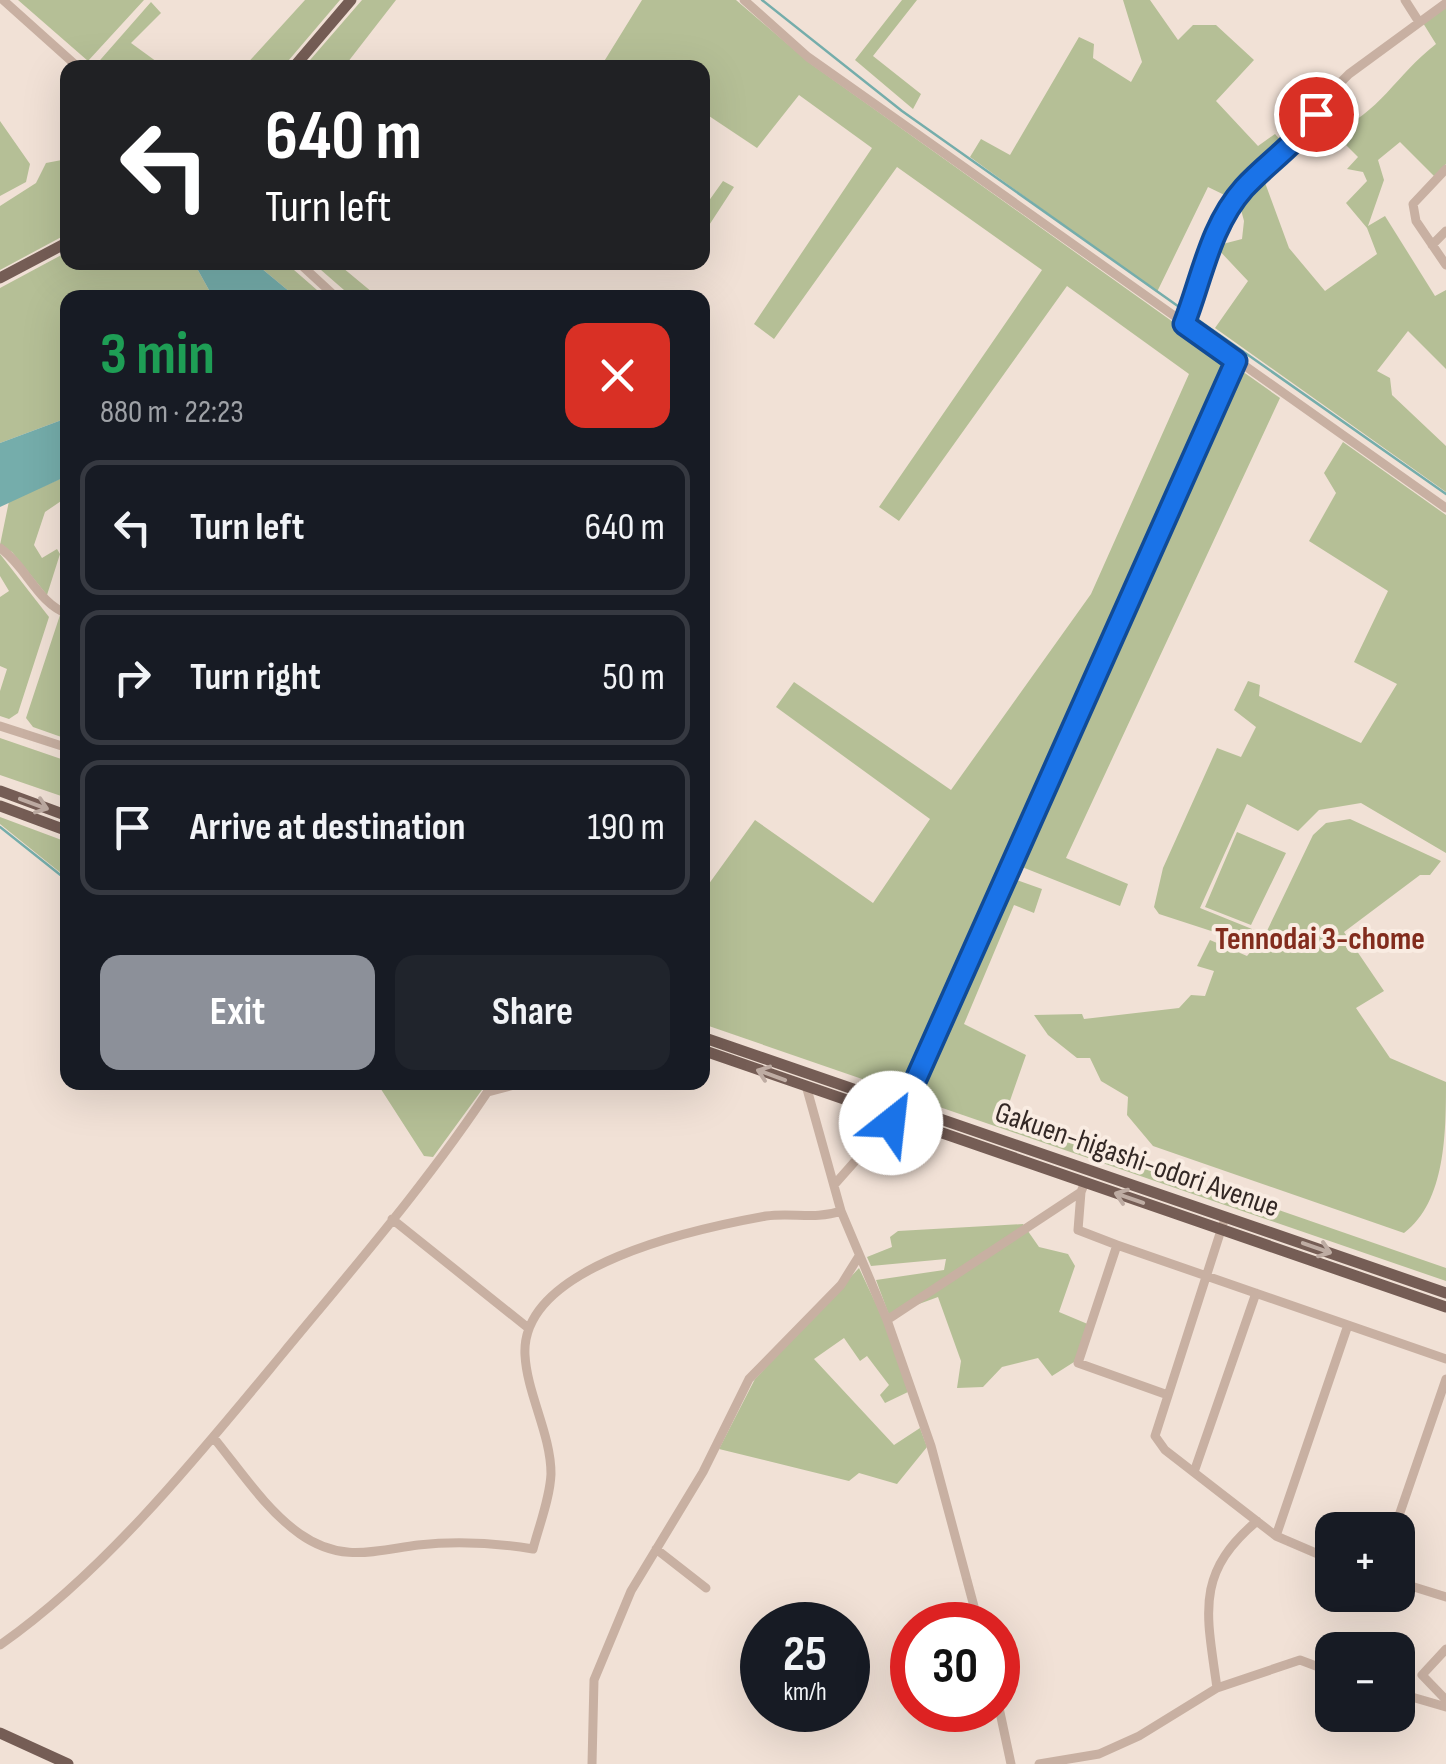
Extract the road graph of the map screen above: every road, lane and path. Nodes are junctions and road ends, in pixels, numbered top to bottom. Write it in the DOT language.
graph roads {
  1 [pos="3,0"];
  2 [pos="351,0"];
  3 [pos="744,0"];
  4 [pos="1405,0"];
  5 [pos="1446,2"];
  6 [pos="1420,22"];
  7 [pos="69,60"];
  8 [pos="300,60"];
  9 [pos="1446,170"];
  10 [pos="1446,231"];
  11 [pos="1432,245"];
  12 [pos="60,246"];
  13 [pos="1446,265"];
  14 [pos="307,270"];
  15 [pos="0,278"];
  16 [pos="329,290"];
  17 [pos="1184,324"];
  18 [pos="1236,361"];
  19 [pos="1446,508"];
  20 [pos="0,548"];
  21 [pos="60,609"];
  22 [pos="0,726"];
  23 [pos="60,745"];
  24 [pos="0,791"];
  25 [pos="0,806"];
  26 [pos="60,813"];
  27 [pos="60,827"];
  28 [pos="710,1040"];
  29 [pos="710,1053"];
  30 [pos="807,1089"];
  31 [pos="489,1090"];
  32 [pos="900,1111"];
  33 [pos="834,1185"];
  34 [pos="1083,1187"];
  35 [pos="841,1211"];
  36 [pos="392,1219"];
  37 [pos="1223,1223"];
  38 [pos="1117,1245"];
  39 [pos="860,1256"];
  40 [pos="1205,1275"];
  41 [pos="1256,1293"];
  42 [pos="1446,1293"];
  43 [pos="1446,1307"];
  44 [pos="888,1320"];
  45 [pos="1348,1325"];
  46 [pos="527,1327"];
  47 [pos="1446,1359"];
  48 [pos="1446,1379"];
  49 [pos="1165,1394"];
  50 [pos="213,1437"];
  51 [pos="1194,1472"];
  52 [pos="1400,1512"];
  53 [pos="1257,1522"];
  54 [pos="1276,1536"];
  55 [pos="656,1549"];
  56 [pos="1315,1553"];
  57 [pos="706,1588"];
  58 [pos="1415,1588"];
  59 [pos="1446,1598"];
  60 [pos="973,1602"];
  61 [pos="0,1645"];
  62 [pos="1446,1649"];
  63 [pos="1315,1666"];
  64 [pos="1218,1688"];
  65 [pos="1415,1697"];
  66 [pos="1446,1703"];
  67 [pos="1004,1732"];
  68 [pos="0,1733"];
  69 [pos="68,1764"];
  70 [pos="592,1764"];
  71 [pos="1011,1764"];
  72 [pos="1040,1764"];
  1 -- 7 [label="street"];
  2 -- 8 [label="main road"];
  3 -- 17 [label="street"];
  4 -- 6 [label="street"];
  5 -- 6 [label="street"];
  6 -- 17 [label="street"];
  9 -- 11 [label="street"];
  10 -- 11 [label="street"];
  11 -- 13 [label="street"];
  12 -- 15 [label="main road"];
  14 -- 16 [label="street"];
  17 -- 18 [label="street"];
  18 -- 19 [label="street"];
  18 -- 32 [label="street"];
  20 -- 21 [label="street"];
  22 -- 23 [label="street"];
  24 -- 26 [label="main road, one-way"];
  25 -- 27 [label="main road"];
  28 -- 32 [label="main road, Gakuen-higashi-odori Avenue"];
  30 -- 29 [label="main road, one-way"];
  30 -- 32 [label="main road"];
  30 -- 33 [label="street"];
  31 -- 36 [label="street"];
  32 -- 33 [label="street"];
  32 -- 34 [label="main road, Gakuen-higashi-odori Avenue"];
  32 -- 37 [label="main road, Gakuen-higashi-odori Avenue"];
  33 -- 35 [label="street"];
  37 -- 34 [label="main road, Gakuen-higashi-odori Avenue, one-way"];
  34 -- 38 [label="street"];
  34 -- 44 [label="street"];
  35 -- 39 [label="street"];
  35 -- 46 [label="street"];
  36 -- 46 [label="street"];
  36 -- 50 [label="street"];
  37 -- 40 [label="street"];
  37 -- 42 [label="main road, Gakuen-higashi-odori Avenue, one-way"];
  37 -- 43 [label="main road, Gakuen-higashi-odori Avenue"];
  38 -- 40 [label="street"];
  38 -- 49 [label="street"];
  39 -- 44 [label="street"];
  39 -- 55 [label="street"];
  40 -- 41 [label="street"];
  40 -- 49 [label="street"];
  41 -- 45 [label="street"];
  41 -- 51 [label="street"];
  44 -- 60 [label="street"];
  45 -- 47 [label="street"];
  45 -- 54 [label="street"];
  46 -- 50 [label="street"];
  48 -- 52 [label="street"];
  49 -- 51 [label="street"];
  50 -- 61 [label="street"];
  51 -- 53 [label="street"];
  53 -- 54 [label="street"];
  53 -- 64 [label="street"];
  54 -- 56 [label="street"];
  55 -- 57 [label="street"];
  55 -- 70 [label="street"];
  58 -- 59 [label="street"];
  62 -- 66 [label="street"];
  63 -- 64 [label="street"];
  64 -- 72 [label="street"];
  65 -- 66 [label="street"];
  67 -- 71 [label="street"];
  68 -- 69 [label="main road"];
}
